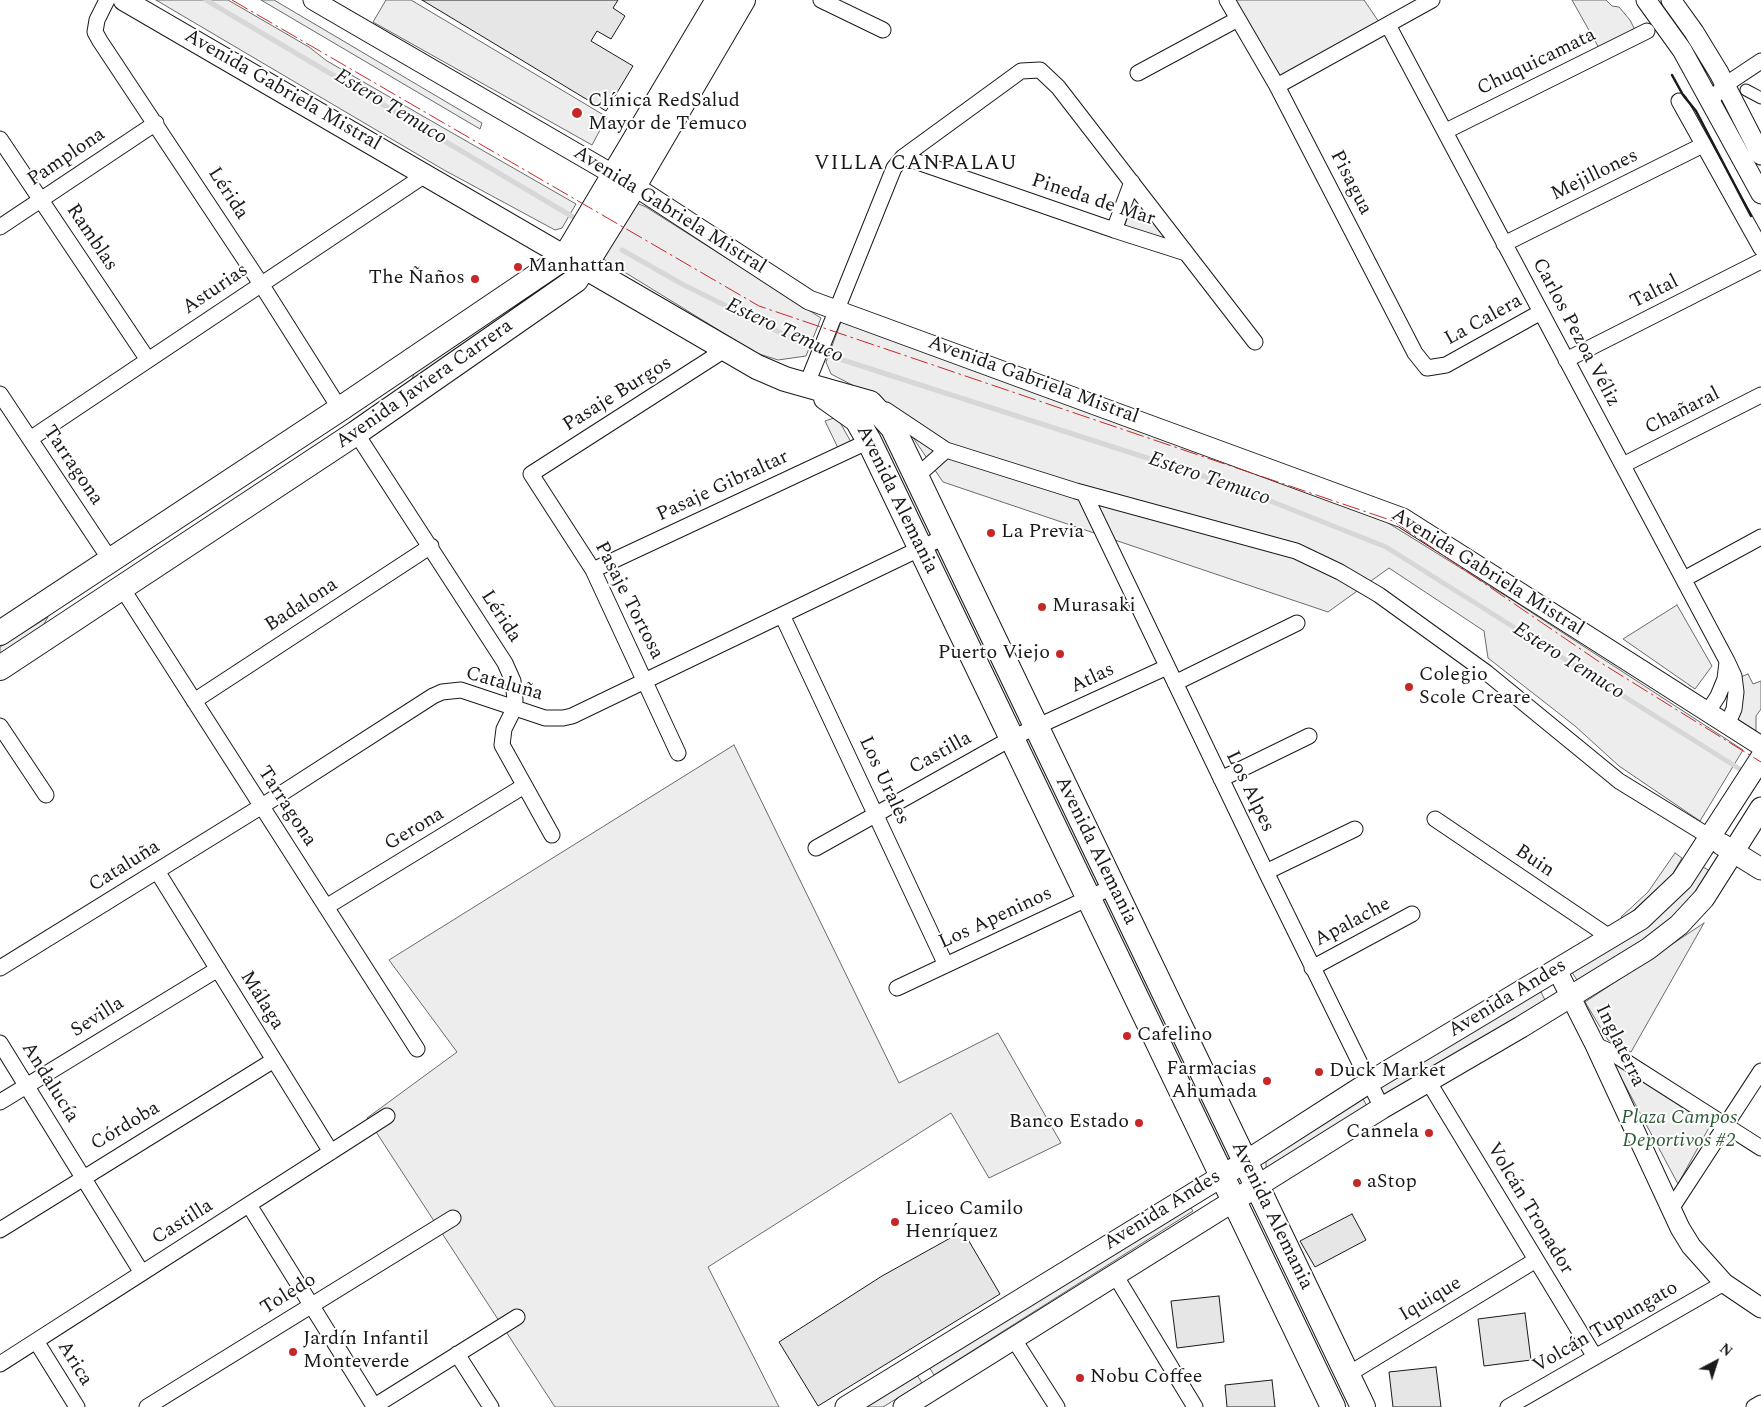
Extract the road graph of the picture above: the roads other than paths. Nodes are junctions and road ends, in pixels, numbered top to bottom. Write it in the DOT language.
graph roads {
  1 [pos="107,0"];
  2 [pos="124,0"];
  3 [pos="313,0"];
  4 [pos="718,0"];
  5 [pos="743,0"];
  6 [pos="821,0"];
  7 [pos="1227,0"];
  8 [pos="1431,0"];
  9 [pos="1646,0"];
  10 [pos="1671,0"];
  11 [pos="1238,19"];
  12 [pos="1388,25"];
  13 [pos="884,30"];
  14 [pos="1647,31"];
  15 [pos="1761,61"];
  16 [pos="1138,73"];
  17 [pos="1725,85"];
  18 [pos="1277,86"];
  19 [pos="1746,90"];
  20 [pos="1761,98"];
  21 [pos="1711,100"];
  22 [pos="1679,101"];
  23 [pos="156,123"];
  24 [pos="1446,131"];
  25 [pos="0,139"];
  26 [pos="1703,145"];
  27 [pos="1761,155"];
  28 [pos="903,157"];
  29 [pos="614,174"];
  30 [pos="425,175"];
  31 [pos="1132,182"];
  32 [pos="634,186"];
  33 [pos="1761,194"];
  34 [pos="41,199"];
  35 [pos="0,227"];
  36 [pos="1114,230"];
  37 [pos="1504,244"];
  38 [pos="1761,248"];
  39 [pos="1186,252"];
  40 [pos="1761,261"];
  41 [pos="575,262"];
  42 [pos="261,284"];
  43 [pos="1541,312"];
  44 [pos="832,316"];
  45 [pos="1256,342"];
  46 [pos="726,349"];
  47 [pos="148,360"];
  48 [pos="1566,360"];
  49 [pos="1446,365"];
  50 [pos="809,378"];
  51 [pos="363,392"];
  52 [pos="0,394"];
  53 [pos="1761,395"];
  54 [pos="870,404"];
  55 [pos="340,409"];
  56 [pos="356,433"];
  57 [pos="30,439"];
  58 [pos="869,441"];
  59 [pos="946,450"];
  60 [pos="1623,465"];
  61 [pos="531,474"];
  62 [pos="916,477"];
  63 [pos="1084,493"];
  64 [pos="944,536"];
  65 [pos="1761,537"];
  66 [pos="431,546"];
  67 [pos="920,549"];
  68 [pos="111,561"];
  69 [pos="151,568"];
  70 [pos="593,570"];
  71 [pos="1684,579"];
  72 [pos="122,588"];
  73 [pos="91,608"];
  74 [pos="782,615"];
  75 [pos="1297,623"];
  76 [pos="0,633"];
  77 [pos="1727,661"];
  78 [pos="1166,666"];
  79 [pos="0,668"];
  80 [pos="646,680"];
  81 [pos="1174,683"];
  82 [pos="194,701"];
  83 [pos="514,709"];
  84 [pos="1707,713"];
  85 [pos="1727,725"];
  86 [pos="0,726"];
  87 [pos="1035,727"];
  88 [pos="1309,736"];
  89 [pos="1012,738"];
  90 [pos="678,753"];
  91 [pos="1760,755"];
  92 [pos="1221,779"];
  93 [pos="524,786"];
  94 [pos="46,795"];
  95 [pos="262,806"];
  96 [pos="1759,810"];
  97 [pos="876,812"];
  98 [pos="1435,819"];
  99 [pos="1355,829"];
  100 [pos="552,835"];
  101 [pos="1710,837"];
  102 [pos="816,848"];
  103 [pos="1733,852"];
  104 [pos="1761,869"];
  105 [pos="157,871"];
  106 [pos="1266,872"];
  107 [pos="1112,886"];
  108 [pos="1087,898"];
  109 [pos="326,907"];
  110 [pos="1412,914"];
  111 [pos="1611,938"];
  112 [pos="946,965"];
  113 [pos="0,968"];
  114 [pos="1312,968"];
  115 [pos="218,969"];
  116 [pos="1557,970"];
  117 [pos="897,988"];
  118 [pos="1570,996"];
  119 [pos="0,1043"];
  120 [pos="1595,1045"];
  121 [pos="418,1049"];
  122 [pos="274,1060"];
  123 [pos="1761,1071"];
  124 [pos="1428,1081"];
  125 [pos="1368,1083"];
  126 [pos="27,1086"];
  127 [pos="0,1102"];
  128 [pos="1382,1108"];
  129 [pos="387,1116"];
  130 [pos="1726,1127"];
  131 [pos="1761,1148"];
  132 [pos="331,1152"];
  133 [pos="1245,1162"];
  134 [pos="1220,1176"];
  135 [pos="83,1177"];
  136 [pos="1256,1186"];
  137 [pos="1233,1200"];
  138 [pos="249,1205"];
  139 [pos="1671,1209"];
  140 [pos="452,1218"];
  141 [pos="0,1230"];
  142 [pos="1536,1260"];
  143 [pos="142,1273"];
  144 [pos="1114,1275"];
  145 [pos="1724,1283"];
  146 [pos="311,1305"];
  147 [pos="1761,1308"];
  148 [pos="517,1317"];
  149 [pos="1013,1338"];
  150 [pos="36,1341"];
  151 [pos="457,1354"];
  152 [pos="1595,1357"];
  153 [pos="0,1364"];
  154 [pos="1347,1375"];
  155 [pos="1761,1403"];
  156 [pos="913,1405"];
  157 [pos="77,1407"];
  158 [pos="148,1407"];
  159 [pos="373,1407"];
  160 [pos="491,1407"];
  161 [pos="846,1407"];
  162 [pos="1057,1407"];
  163 [pos="1195,1407"];
  164 [pos="1333,1407"];
  165 [pos="1363,1407"];
  166 [pos="1508,1407"];
  167 [pos="1754,1407"];
  1 -- 23 [label="street, Lérida"];
  2 -- 30 [label="main road, Avenida Gabriela Mistral"];
  3 -- 29 [label="street, Avenida Gabriela Mistral"];
  4 -- 29 [label="main road, Avenida Javiera Carrera"];
  5 -- 32 [label="main road, Avenida Javiera Carrera"];
  6 -- 13 [label="street"];
  7 -- 11 [label="street, Pisagua"];
  8 -- 12 [label="street"];
  9 -- 21 [label="street"];
  10 -- 17 [label="street"];
  11 -- 16 [label="street"];
  11 -- 18 [label="street, Pisagua"];
  12 -- 18 [label="street"];
  12 -- 24 [label="street, Carlos Pezoa Véliz"];
  14 -- 24 [label="street, Chuquicamata"];
  15 -- 17 [label="street"];
  17 -- 21 [label="street"];
  17 -- 27 [label="street"];
  18 -- 49 [label="street, Pisagua"];
  19 -- 20 [label="street"];
  21 -- 33 [label="street"];
  22 -- 26 [label="street"];
  23 -- 34 [label="street, Pamplona"];
  23 -- 42 [label="street, Lérida"];
  24 -- 37 [label="street, Carlos Pezoa Véliz"];
  25 -- 34 [label="street, Ramblas"];
  26 -- 37 [label="street, Mejillones"];
  26 -- 38 [label="street"];
  28 -- 31 [label="street"];
  28 -- 36 [label="street, Pineda de Mar"];
  28 -- 44 [label="street"];
  29 -- 32 [label="street, Avenida Gabriela Mistral"];
  29 -- 41 [label="main road, Avenida Javiera Carrera"];
  30 -- 41 [label="main road, Avenida Gabriela Mistral"];
  30 -- 42 [label="street, Asturias"];
  31 -- 36 [label="street"];
  31 -- 39 [label="street"];
  32 -- 41 [label="main road, Avenida Javiera Carrera"];
  32 -- 44 [label="street, Avenida Gabriela Mistral"];
  34 -- 35 [label="street, Pamplona"];
  34 -- 47 [label="street, Ramblas"];
  36 -- 39 [label="street, Pineda de Mar"];
  37 -- 43 [label="street, Carlos Pezoa Véliz"];
  39 -- 45 [label="street"];
  40 -- 48 [label="street, Taltal"];
  41 -- 46 [label="main road, Avenida Gabriela Mistral"];
  41 -- 51 [label="main road, Avenida Javiera Carrera"];
  41 -- 56 [label="main road, Avenida Javiera Carrera"];
  42 -- 47 [label="street, Asturias"];
  42 -- 55 [label="street, Lérida"];
  43 -- 48 [label="street, Carlos Pezoa Véliz"];
  43 -- 49 [label="street, La Calera"];
  44 -- 50 [label="street"];
  44 -- 84 [label="street, Avenida Gabriela Mistral"];
  46 -- 50 [label="main road, Avenida Gabriela Mistral"];
  46 -- 61 [label="street, Pasaje Burgos"];
  47 -- 57 [label="street, Asturias"];
  48 -- 60 [label="street, Carlos Pezoa Véliz"];
  50 -- 54 [label="main road, Avenida Alemania"];
  50 -- 58 [label="main road, Avenida Alemania"];
  51 -- 55 [label="main road, Avenida Javiera Carrera"];
  51 -- 56 [label="main road"];
  52 -- 57 [label="street, Tarragona"];
  53 -- 60 [label="street, Chañaral"];
  54 -- 59 [label="street"];
  54 -- 62 [label="main road, Avenida Alemania"];
  55 -- 68 [label="main road, Avenida Javiera Carrera"];
  56 -- 66 [label="street, Lérida"];
  56 -- 69 [label="main road, Avenida Javiera Carrera"];
  57 -- 68 [label="street, Tarragona"];
  58 -- 67 [label="main road, Avenida Alemania"];
  58 -- 70 [label="street, Pasaje Gibraltar"];
  59 -- 62 [label="street"];
  59 -- 63 [label="street"];
  60 -- 71 [label="street, Carlos Pezoa Véliz"];
  61 -- 70 [label="street, Pasaje Tortosa"];
  62 -- 64 [label="main road, Avenida Alemania"];
  63 -- 78 [label="street, Los Alpes"];
  63 -- 101 [label="street"];
  64 -- 67 [label="street, Cataluña"];
  64 -- 87 [label="main road, Avenida Alemania"];
  65 -- 71 [label="street"];
  66 -- 82 [label="street, Badalona"];
  66 -- 83 [label="street, Lérida"];
  67 -- 74 [label="street, Cataluña"];
  67 -- 89 [label="main road, Avenida Alemania"];
  68 -- 69 [label="main road"];
  68 -- 73 [label="main road"];
  68 -- 76 [label="main road, Avenida Javiera Carrera"];
  69 -- 72 [label="main road, Avenida Javiera Carrera"];
  70 -- 80 [label="street, Pasaje Tortosa"];
  71 -- 77 [label="street, Carlos Pezoa Véliz"];
  72 -- 73 [label="main road, Avenida Javiera Carrera"];
  72 -- 82 [label="street, Tarragona"];
  73 -- 79 [label="main road, Avenida Javiera Carrera"];
  74 -- 80 [label="street, Cataluña"];
  74 -- 97 [label="street, Los Urales"];
  75 -- 81 [label="street"];
  77 -- 84 [label="street"];
  77 -- 85 [label="street, Carlos Pezoa Véliz"];
  78 -- 81 [label="street, Los Alpes"];
  78 -- 87 [label="street, Atlas"];
  80 -- 83 [label="street, Cataluña"];
  80 -- 90 [label="street, Pasaje Tortosa"];
  81 -- 92 [label="street, Los Alpes"];
  82 -- 95 [label="street, Tarragona"];
  83 -- 93 [label="street, Lérida"];
  83 -- 95 [label="street, Cataluña"];
  84 -- 85 [label="street, Avenida Gabriela Mistral"];
  85 -- 91 [label="street, Avenida Gabriela Mistral"];
  86 -- 94 [label="street"];
  87 -- 89 [label="street, Castilla"];
  87 -- 107 [label="main road, Avenida Alemania"];
  88 -- 92 [label="street"];
  89 -- 97 [label="street, Castilla"];
  89 -- 108 [label="main road, Avenida Alemania"];
  91 -- 101 [label="main road, Avenida Andes"];
  92 -- 106 [label="street, Los Alpes"];
  93 -- 100 [label="street, Lérida"];
  93 -- 109 [label="street, Gerona"];
  95 -- 105 [label="street, Cataluña"];
  95 -- 109 [label="street, Tarragona"];
  96 -- 103 [label="main road, Avenida Andes"];
  97 -- 102 [label="street, Castilla"];
  97 -- 112 [label="street, Los Urales"];
  98 -- 111 [label="street, Buin"];
  99 -- 106 [label="street"];
  101 -- 103 [label="main road"];
  101 -- 111 [label="main road, Avenida Andes"];
  103 -- 104 [label="main road"];
  103 -- 118 [label="main road, Avenida Andes"];
  105 -- 113 [label="street, Cataluña"];
  105 -- 115 [label="street, Málaga"];
  106 -- 114 [label="street, Los Alpes"];
  107 -- 108 [label="street, Los Apeninos"];
  107 -- 133 [label="main road, Avenida Alemania"];
  108 -- 112 [label="street, Los Apeninos"];
  108 -- 134 [label="main road, Avenida Alemania"];
  109 -- 121 [label="street, Tarragona"];
  110 -- 114 [label="street, Apalache"];
  111 -- 116 [label="main road, Avenida Andes"];
  112 -- 117 [label="street, Los Apeninos"];
  114 -- 125 [label="street, Los Alpes"];
  115 -- 122 [label="street, Málaga"];
  115 -- 126 [label="street, Sevilla"];
  116 -- 118 [label="street, Inglaterra"];
  116 -- 125 [label="main road, Avenida Andes"];
  118 -- 120 [label="street, Inglaterra"];
  118 -- 124 [label="main road, Avenida Andes"];
  119 -- 126 [label="street, Andalucía"];
  120 -- 130 [label="street"];
  120 -- 139 [label="street, Inglaterra"];
  122 -- 132 [label="street, Málaga"];
  122 -- 135 [label="street, Córdoba"];
  123 -- 130 [label="street"];
  124 -- 128 [label="main road, Avenida Andes"];
  124 -- 142 [label="street, Volcán Tronador"];
  125 -- 128 [label="street, Los Alpes"];
  125 -- 133 [label="main road, Avenida Andes"];
  126 -- 127 [label="street, Sevilla"];
  126 -- 135 [label="street, Andalucía"];
  128 -- 136 [label="main road, Avenida Andes"];
  129 -- 132 [label="street, Castilla"];
  130 -- 131 [label="street"];
  130 -- 139 [label="street"];
  132 -- 138 [label="street, Castilla"];
  133 -- 134 [label="main road, Avenida Andes"];
  133 -- 136 [label="main road, Avenida Alemania"];
  134 -- 137 [label="main road, Avenida Alemania"];
  134 -- 161 [label="main road, Avenida Andes"];
  135 -- 141 [label="street, Córdoba"];
  135 -- 143 [label="street, Andalucía"];
  136 -- 137 [label="main road, Avenida Andes"];
  136 -- 154 [label="main road, Avenida Alemania"];
  137 -- 144 [label="main road, Avenida Andes"];
  137 -- 164 [label="main road, Avenida Alemania"];
  138 -- 143 [label="street, Castilla"];
  138 -- 146 [label="street"];
  139 -- 145 [label="street, Inglaterra"];
  140 -- 146 [label="street, Toledo"];
  142 -- 152 [label="street, Volcán Tronador"];
  142 -- 154 [label="street, Iquique"];
  143 -- 150 [label="street, Castilla"];
  144 -- 149 [label="main road, Avenida Andes"];
  144 -- 163 [label="street"];
  145 -- 147 [label="street, Inglaterra"];
  145 -- 152 [label="street, Volcán Tupungato"];
  146 -- 158 [label="street, Toledo"];
  146 -- 159 [label="street"];
  148 -- 151 [label="street"];
  149 -- 156 [label="main road, Avenida Andes"];
  149 -- 162 [label="street"];
  150 -- 153 [label="street, Castilla"];
  150 -- 157 [label="street, Arica"];
  151 -- 159 [label="street"];
  151 -- 160 [label="street"];
  152 -- 166 [label="street, Volcán Tupungato"];
  154 -- 165 [label="main road, Avenida Alemania"];
  155 -- 167 [label="street"];
}
